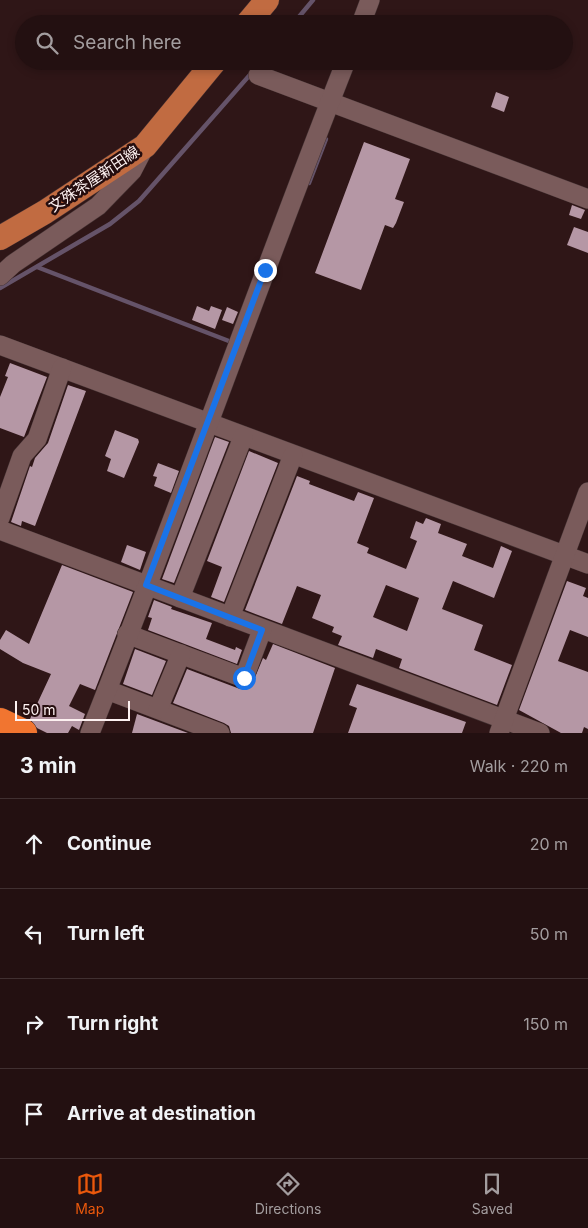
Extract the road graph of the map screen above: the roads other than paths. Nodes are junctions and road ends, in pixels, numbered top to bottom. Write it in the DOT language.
graph roads {
  1 [pos="267,0"];
  2 [pos="370,0"];
  3 [pos="254,15"];
  4 [pos="364,15"];
  5 [pos="207,70"];
  6 [pos="342,70"];
  7 [pos="258,76"];
  8 [pos="330,102"];
  9 [pos="144,146"];
  10 [pos="588,199"];
  11 [pos="0,238"];
  12 [pos="0,276"];
  13 [pos="0,345"];
  14 [pos="62,368"];
  15 [pos="208,424"];
  16 [pos="244,437"];
  17 [pos="293,455"];
  18 [pos="588,492"];
  19 [pos="0,518"];
  20 [pos="0,530"];
  21 [pos="564,555"];
  22 [pos="588,564"];
  23 [pos="146,585"];
  24 [pos="180,598"];
  25 [pos="230,617"];
  26 [pos="262,630"];
  27 [pos="127,634"];
  28 [pos="181,654"];
  29 [pos="107,690"];
  30 [pos="158,710"];
  31 [pos="0,722"];
  32 [pos="502,726"];
  33 [pos="23,733"];
  34 [pos="90,733"];
  35 [pos="220,733"];
  36 [pos="540,733"];
  1 -- 3 [label="main road"];
  2 -- 4 [label="street"];
  5 -- 9 [label="main road, 文殊茶屋新田線"];
  6 -- 8 [label="street"];
  7 -- 8 [label="street"];
  8 -- 10 [label="street"];
  8 -- 15 [label="street"];
  9 -- 11 [label="main road, 文殊茶屋新田線"];
  9 -- 12 [label="street"];
  13 -- 14 [label="street"];
  14 -- 15 [label="street"];
  14 -- 19 [label="street"];
  15 -- 16 [label="street"];
  15 -- 23 [label="street"];
  16 -- 17 [label="street"];
  16 -- 24 [label="street"];
  17 -- 21 [label="street"];
  17 -- 25 [label="street"];
  18 -- 21 [label="street"];
  20 -- 23 [label="street"];
  21 -- 22 [label="street"];
  21 -- 32 [label="street"];
  23 -- 24 [label="street"];
  23 -- 27 [label="street"];
  24 -- 25 [label="street"];
  25 -- 26 [label="street"];
  26 -- 28 [label="street"];
  26 -- 32 [label="street"];
  27 -- 28 [label="street"];
  27 -- 29 [label="street"];
  28 -- 30 [label="street"];
  29 -- 30 [label="street"];
  29 -- 34 [label="street"];
  30 -- 35 [label="street"];
  31 -- 33 [label="highway"];
  32 -- 36 [label="street"];
}
